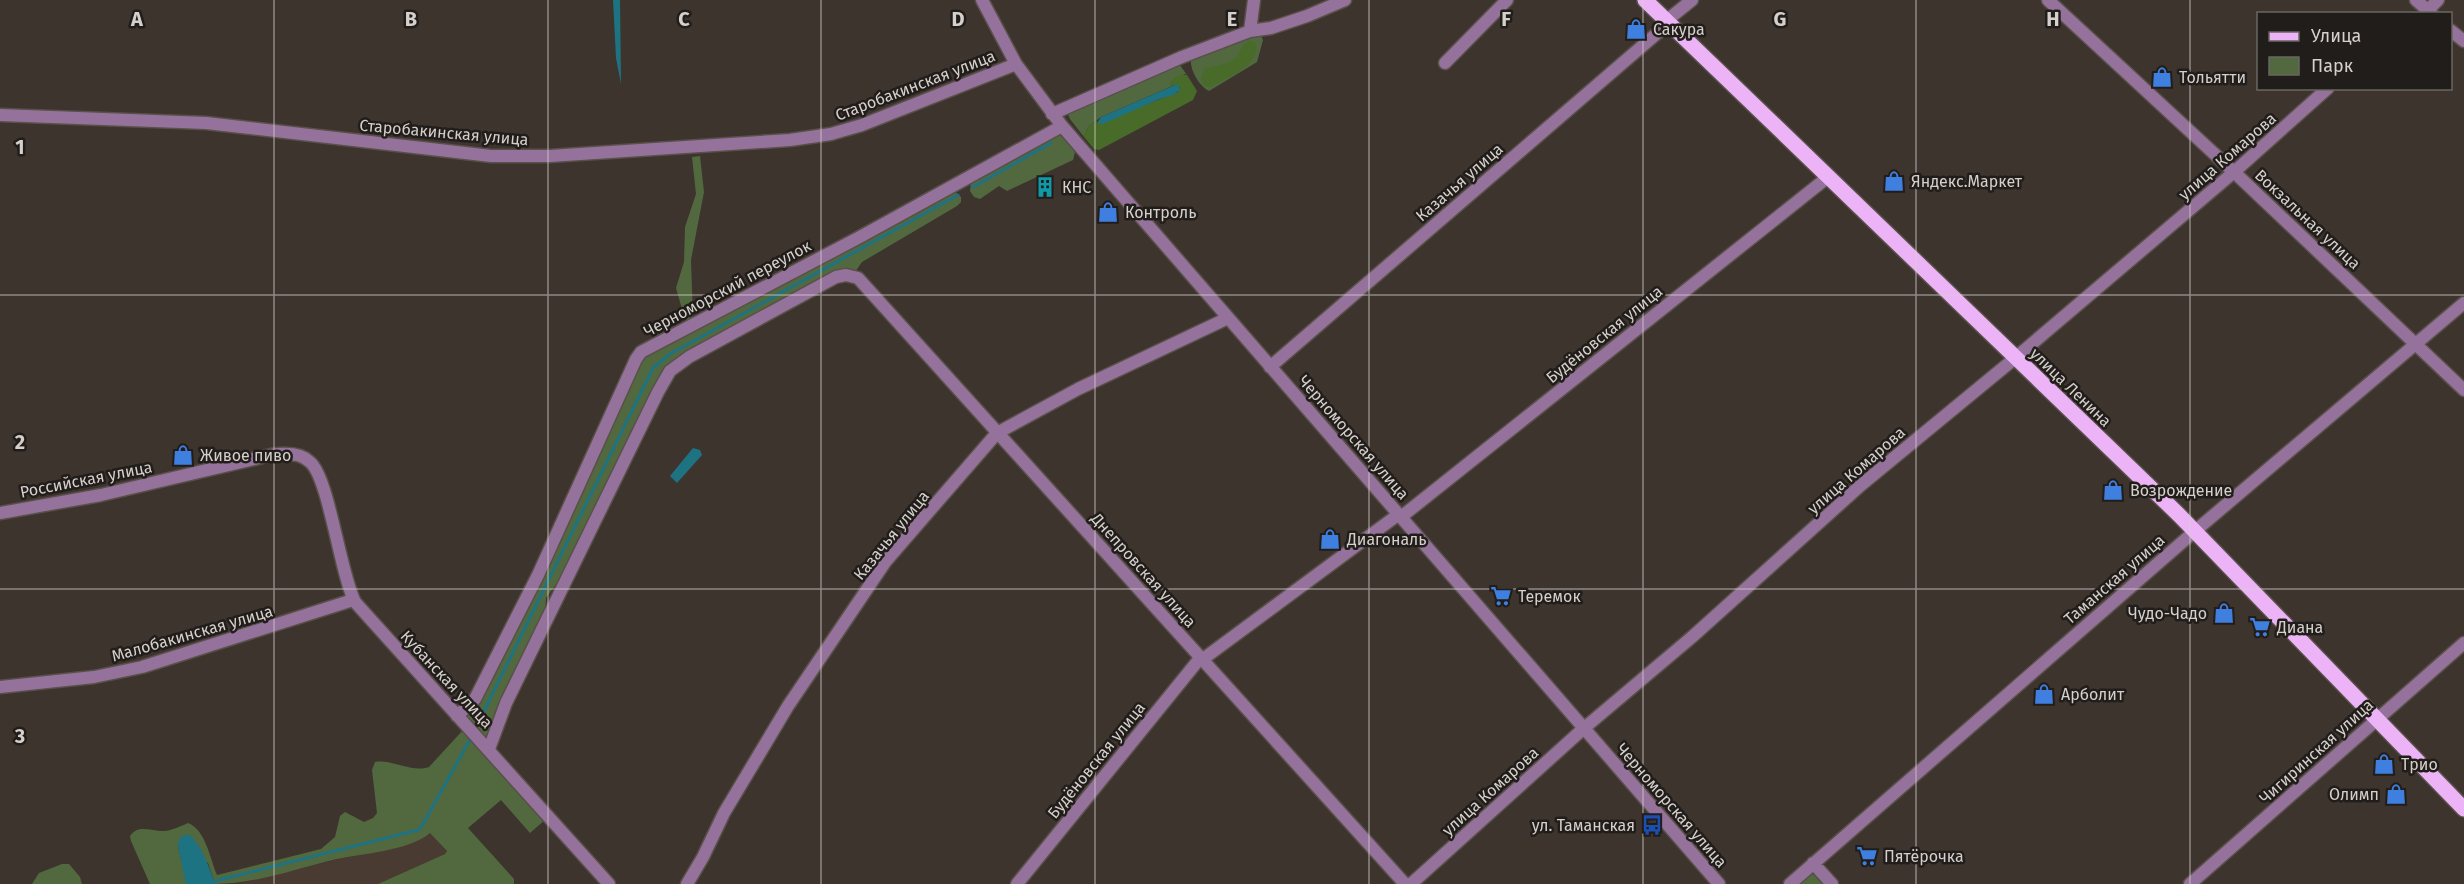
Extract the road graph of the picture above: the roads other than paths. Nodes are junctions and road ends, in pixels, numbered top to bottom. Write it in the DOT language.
graph roads {
  1 [pos="982,0"];
  2 [pos="1254,0"];
  3 [pos="1345,0"];
  4 [pos="1507,0"];
  5 [pos="1645,0"];
  6 [pos="1692,0"];
  7 [pos="2048,0"];
  8 [pos="2438,0"];
  9 [pos="2422,9"];
  10 [pos="1668,22"];
  11 [pos="1250,31"];
  12 [pos="2452,31"];
  13 [pos="2464,41"];
  14 [pos="1445,63"];
  15 [pos="1016,64"];
  16 [pos="2326,90"];
  17 [pos="1052,114"];
  18 [pos="0,115"];
  19 [pos="1062,126"];
  20 [pos="2234,172"];
  21 [pos="1828,177"];
  22 [pos="2464,303"];
  23 [pos="1228,318"];
  24 [pos="2416,344"];
  25 [pos="2014,359"];
  26 [pos="1270,367"];
  27 [pos="2464,390"];
  28 [pos="997,433"];
  29 [pos="315,467"];
  30 [pos="0,513"];
  31 [pos="1400,515"];
  32 [pos="2195,531"];
  33 [pos="353,600"];
  34 [pos="2464,643"];
  35 [pos="1202,658"];
  36 [pos="0,687"];
  37 [pos="458,716"];
  38 [pos="2377,718"];
  39 [pos="1583,729"];
  40 [pos="489,749"];
  41 [pos="2464,809"];
  42 [pos="1813,863"];
  43 [pos="609,884"];
  44 [pos="687,884"];
  45 [pos="1017,884"];
  46 [pos="1405,884"];
  47 [pos="1411,884"];
  48 [pos="1719,884"];
  49 [pos="1790,884"];
  50 [pos="1832,884"];
  51 [pos="2190,884"];
  1 -- 15 [label="street, Черноморская улица"];
  2 -- 11 [label="street"];
  3 -- 11 [label="street"];
  4 -- 14 [label="street"];
  5 -- 10 [label="main road, улица Ленина"];
  6 -- 10 [label="street, Казачья улица"];
  7 -- 20 [label="street, Вокзальная улица"];
  8 -- 9 [label="street"];
  10 -- 21 [label="main road, улица Ленина"];
  10 -- 26 [label="street, Казачья улица"];
  11 -- 17 [label="street"];
  12 -- 13 [label="street"];
  15 -- 17 [label="street, Черноморская улица"];
  15 -- 18 [label="street, Старобакинская улица"];
  16 -- 20 [label="street, улица Комарова"];
  17 -- 19 [label="street, Черноморская улица"];
  19 -- 23 [label="street, Черноморская улица"];
  19 -- 37 [label="street, Черноморский переулок"];
  20 -- 24 [label="street, Вокзальная улица"];
  20 -- 25 [label="street, улица Комарова"];
  21 -- 25 [label="main road, улица Ленина"];
  21 -- 31 [label="street, Будёновская улица"];
  22 -- 24 [label="street, Таманская улица"];
  23 -- 26 [label="street, Черноморская улица"];
  23 -- 28 [label="street, Казачья улица"];
  24 -- 27 [label="street, Вокзальная улица"];
  24 -- 32 [label="street, Таманская улица"];
  25 -- 32 [label="main road, улица Ленина"];
  25 -- 39 [label="street, улица Комарова"];
  26 -- 31 [label="street, Черноморская улица"];
  28 -- 35 [label="street, Днепровская улица"];
  28 -- 40 [label="street, Днепровская улица"];
  28 -- 44 [label="street, Казачья улица"];
  29 -- 30 [label="street, Российская улица"];
  29 -- 33 [label="street, Кубанская улица"];
  31 -- 35 [label="street, Будёновская улица"];
  31 -- 39 [label="street, Черноморская улица"];
  32 -- 38 [label="main road, улица Ленина"];
  32 -- 42 [label="street, Таманская улица"];
  33 -- 36 [label="street, Малобакинская улица"];
  33 -- 37 [label="street, Кубанская улица"];
  34 -- 38 [label="street, Чигиринская улица"];
  35 -- 45 [label="street, Будёновская улица"];
  35 -- 46 [label="street, Днепровская улица"];
  37 -- 40 [label="street, Кубанская улица"];
  38 -- 41 [label="main road, улица Ленина"];
  38 -- 51 [label="street, Чигиринская улица"];
  39 -- 47 [label="street, улица Комарова"];
  39 -- 48 [label="street, Черноморская улица"];
  40 -- 43 [label="street, Кубанская улица"];
  42 -- 49 [label="street, Таманская улица"];
  42 -- 50 [label="street"];
}
